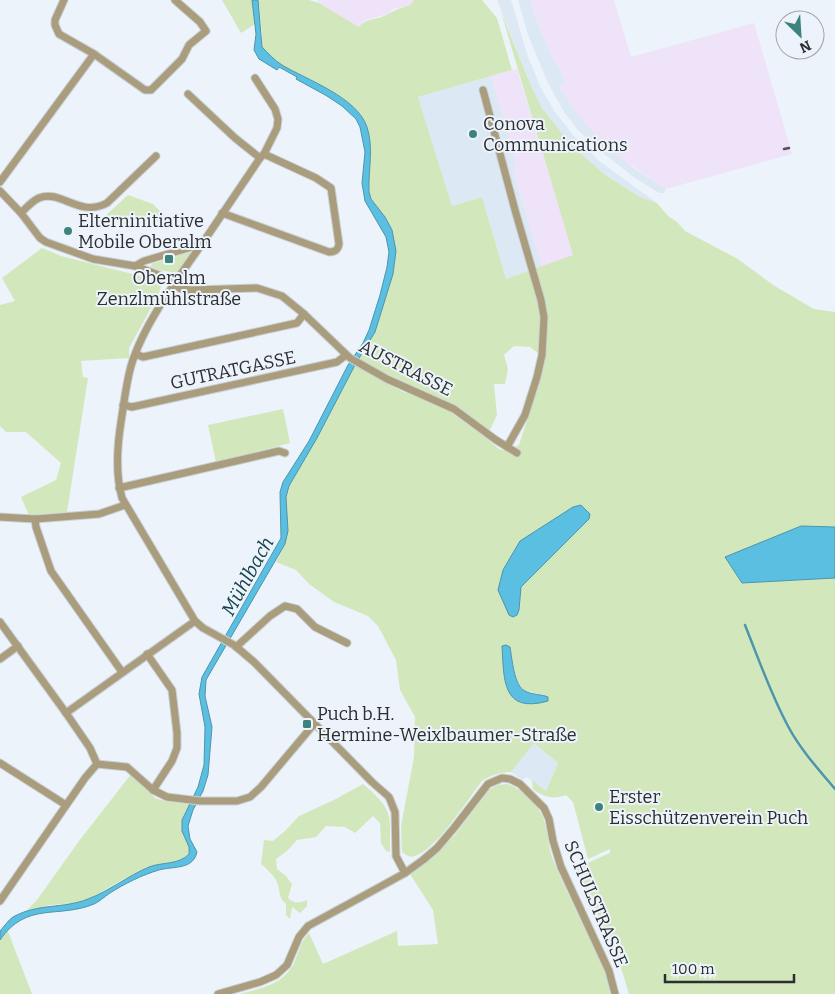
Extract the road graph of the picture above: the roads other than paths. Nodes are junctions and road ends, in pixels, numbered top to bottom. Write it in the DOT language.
graph roads {
  1 [pos="64,0"];
  2 [pos="175,0"];
  3 [pos="94,54"];
  4 [pos="255,78"];
  5 [pos="483,90"];
  6 [pos="188,94"];
  7 [pos="156,156"];
  8 [pos="262,156"];
  9 [pos="0,182"];
  10 [pos="0,191"];
  11 [pos="21,213"];
  12 [pos="222,213"];
  13 [pos="202,244"];
  14 [pos="135,266"];
  15 [pos="173,285"];
  16 [pos="304,314"];
  17 [pos="136,354"];
  18 [pos="348,357"];
  19 [pos="123,406"];
  20 [pos="507,447"];
  21 [pos="285,453"];
  22 [pos="517,453"];
  23 [pos="119,488"];
  24 [pos="125,505"];
  25 [pos="0,517"];
  26 [pos="36,519"];
  27 [pos="195,621"];
  28 [pos="0,622"];
  29 [pos="347,643"];
  30 [pos="18,646"];
  31 [pos="235,646"];
  32 [pos="148,654"];
  33 [pos="0,659"];
  34 [pos="122,672"];
  35 [pos="66,713"];
  36 [pos="314,724"];
  37 [pos="0,763"];
  38 [pos="97,764"];
  39 [pos="153,790"];
  40 [pos="66,805"];
  41 [pos="405,873"];
  42 [pos="0,901"];
  43 [pos="218,994"];
  44 [pos="615,994"];
  1 -- 3 [label="street"];
  2 -- 3 [label="street"];
  3 -- 9 [label="street"];
  4 -- 8 [label="street"];
  5 -- 20 [label="street"];
  6 -- 8 [label="street"];
  7 -- 11 [label="street"];
  8 -- 12 [label="street"];
  8 -- 12 [label="street"];
  10 -- 11 [label="street, AUSTRASSE"];
  11 -- 14 [label="street, AUSTRASSE"];
  12 -- 13 [label="street"];
  13 -- 14 [label="street"];
  13 -- 15 [label="street"];
  14 -- 15 [label="street, AUSTRASSE"];
  15 -- 16 [label="street, AUSTRASSE"];
  15 -- 17 [label="street"];
  16 -- 17 [label="street"];
  16 -- 18 [label="street, AUSTRASSE"];
  17 -- 19 [label="street"];
  18 -- 19 [label="street, GUTRATGASSE"];
  18 -- 20 [label="street, AUSTRASSE"];
  19 -- 23 [label="street"];
  20 -- 22 [label="street, AUSTRASSE"];
  21 -- 23 [label="street"];
  23 -- 24 [label="street"];
  24 -- 26 [label="street"];
  24 -- 27 [label="street"];
  25 -- 26 [label="street"];
  26 -- 34 [label="street"];
  27 -- 31 [label="street"];
  27 -- 32 [label="street"];
  28 -- 30 [label="street"];
  29 -- 31 [label="street"];
  30 -- 33 [label="street"];
  30 -- 35 [label="street"];
  31 -- 36 [label="street"];
  32 -- 34 [label="street"];
  32 -- 39 [label="street"];
  34 -- 35 [label="street"];
  35 -- 38 [label="street"];
  36 -- 39 [label="street"];
  36 -- 41 [label="street"];
  37 -- 40 [label="street"];
  38 -- 39 [label="street"];
  38 -- 40 [label="street"];
  40 -- 42 [label="street"];
  41 -- 43 [label="street, SCHULSTRASSE"];
  41 -- 44 [label="street, SCHULSTRASSE"];
}
